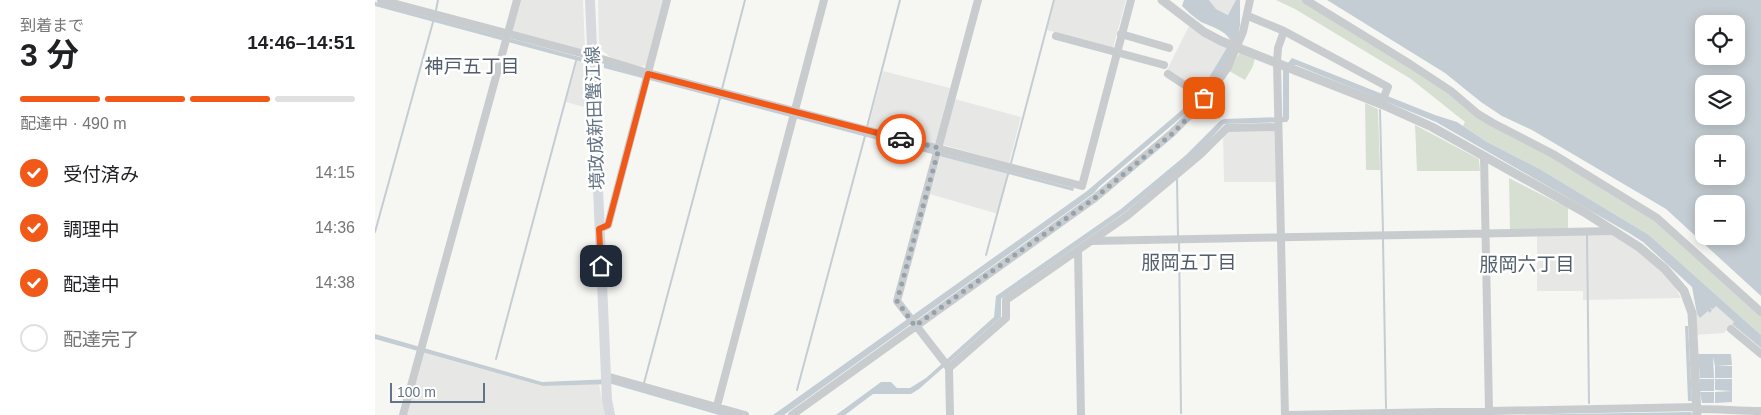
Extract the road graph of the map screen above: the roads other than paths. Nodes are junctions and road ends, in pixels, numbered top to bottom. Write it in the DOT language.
graph roads {
  1 [pos="381,0"];
  2 [pos="517,0"];
  3 [pos="590,0"];
  4 [pos="667,0"];
  5 [pos="824,0"];
  6 [pos="978,0"];
  7 [pos="1131,0"];
  8 [pos="1161,0"];
  9 [pos="1250,0"];
  10 [pos="1306,0"];
  11 [pos="1248,16"];
  12 [pos="1284,32"];
  13 [pos="1121,34"];
  14 [pos="1055,36"];
  15 [pos="507,38"];
  16 [pos="1234,46"];
  17 [pos="1169,48"];
  18 [pos="1116,51"];
  19 [pos="592,56"];
  20 [pos="1164,65"];
  21 [pos="1285,65"];
  22 [pos="1168,74"];
  23 [pos="647,76"];
  24 [pos="1205,99"];
  25 [pos="1381,103"];
  26 [pos="794,114"];
  27 [pos="1278,122"];
  28 [pos="938,151"];
  29 [pos="1484,156"];
  30 [pos="599,229"];
  31 [pos="1615,230"];
  32 [pos="1485,233"];
  33 [pos="1281,237"];
  34 [pos="1091,241"];
  35 [pos="1078,250"];
  36 [pos="1761,312"];
  37 [pos="915,325"];
  38 [pos="1731,329"];
  39 [pos="1761,354"];
  40 [pos="946,365"];
  41 [pos="606,376"];
  42 [pos="717,406"];
  43 [pos="1697,410"];
  44 [pos="1489,411"];
  45 [pos="1761,411"];
  46 [pos="1538,412"];
  47 [pos="403,415"];
  48 [pos="610,415"];
  49 [pos="745,415"];
  50 [pos="793,415"];
  51 [pos="950,415"];
  52 [pos="1081,415"];
  53 [pos="1287,415"];
  1 -- 15 [label="street"];
  2 -- 15 [label="street"];
  3 -- 19 [label="main road, 境政成新田蟹江線"];
  4 -- 23 [label="street"];
  5 -- 26 [label="street"];
  6 -- 28 [label="street"];
  7 -- 13 [label="street"];
  8 -- 16 [label="street"];
  9 -- 11 [label="street"];
  10 -- 36 [label="street"];
  11 -- 12 [label="street"];
  11 -- 16 [label="street"];
  12 -- 21 [label="street"];
  12 -- 25 [label="street"];
  13 -- 17 [label="street"];
  13 -- 18 [label="street"];
  14 -- 18 [label="street"];
  15 -- 19 [label="street"];
  15 -- 47 [label="street"];
  16 -- 21 [label="street"];
  16 -- 24 [label="street"];
  18 -- 20 [label="street"];
  18 -- 28 [label="street"];
  19 -- 23 [label="street"];
  19 -- 30 [label="main road, 境政成新田蟹江線"];
  21 -- 25 [label="street"];
  21 -- 27 [label="street"];
  22 -- 24 [label="street"];
  23 -- 26 [label="street"];
  23 -- 30 [label="street"];
  24 -- 37 [label="street"];
  25 -- 29 [label="street"];
  26 -- 28 [label="street"];
  26 -- 42 [label="street"];
  27 -- 33 [label="street"];
  27 -- 34 [label="street"];
  28 -- 37 [label="street"];
  29 -- 31 [label="street"];
  29 -- 32 [label="street"];
  30 -- 41 [label="main road, 境政成新田蟹江線"];
  31 -- 32 [label="street"];
  31 -- 43 [label="street"];
  32 -- 33 [label="street"];
  32 -- 44 [label="street"];
  33 -- 34 [label="street"];
  33 -- 53 [label="street"];
  34 -- 35 [label="street"];
  35 -- 40 [label="street"];
  35 -- 52 [label="street"];
  37 -- 40 [label="street"];
  37 -- 50 [label="street"];
  38 -- 39 [label="street"];
  40 -- 51 [label="street"];
  41 -- 42 [label="street"];
  41 -- 48 [label="main road, 境政成新田蟹江線"];
  42 -- 49 [label="street"];
  43 -- 45 [label="street"];
  43 -- 46 [label="street"];
  44 -- 46 [label="street"];
  44 -- 53 [label="street"];
}
